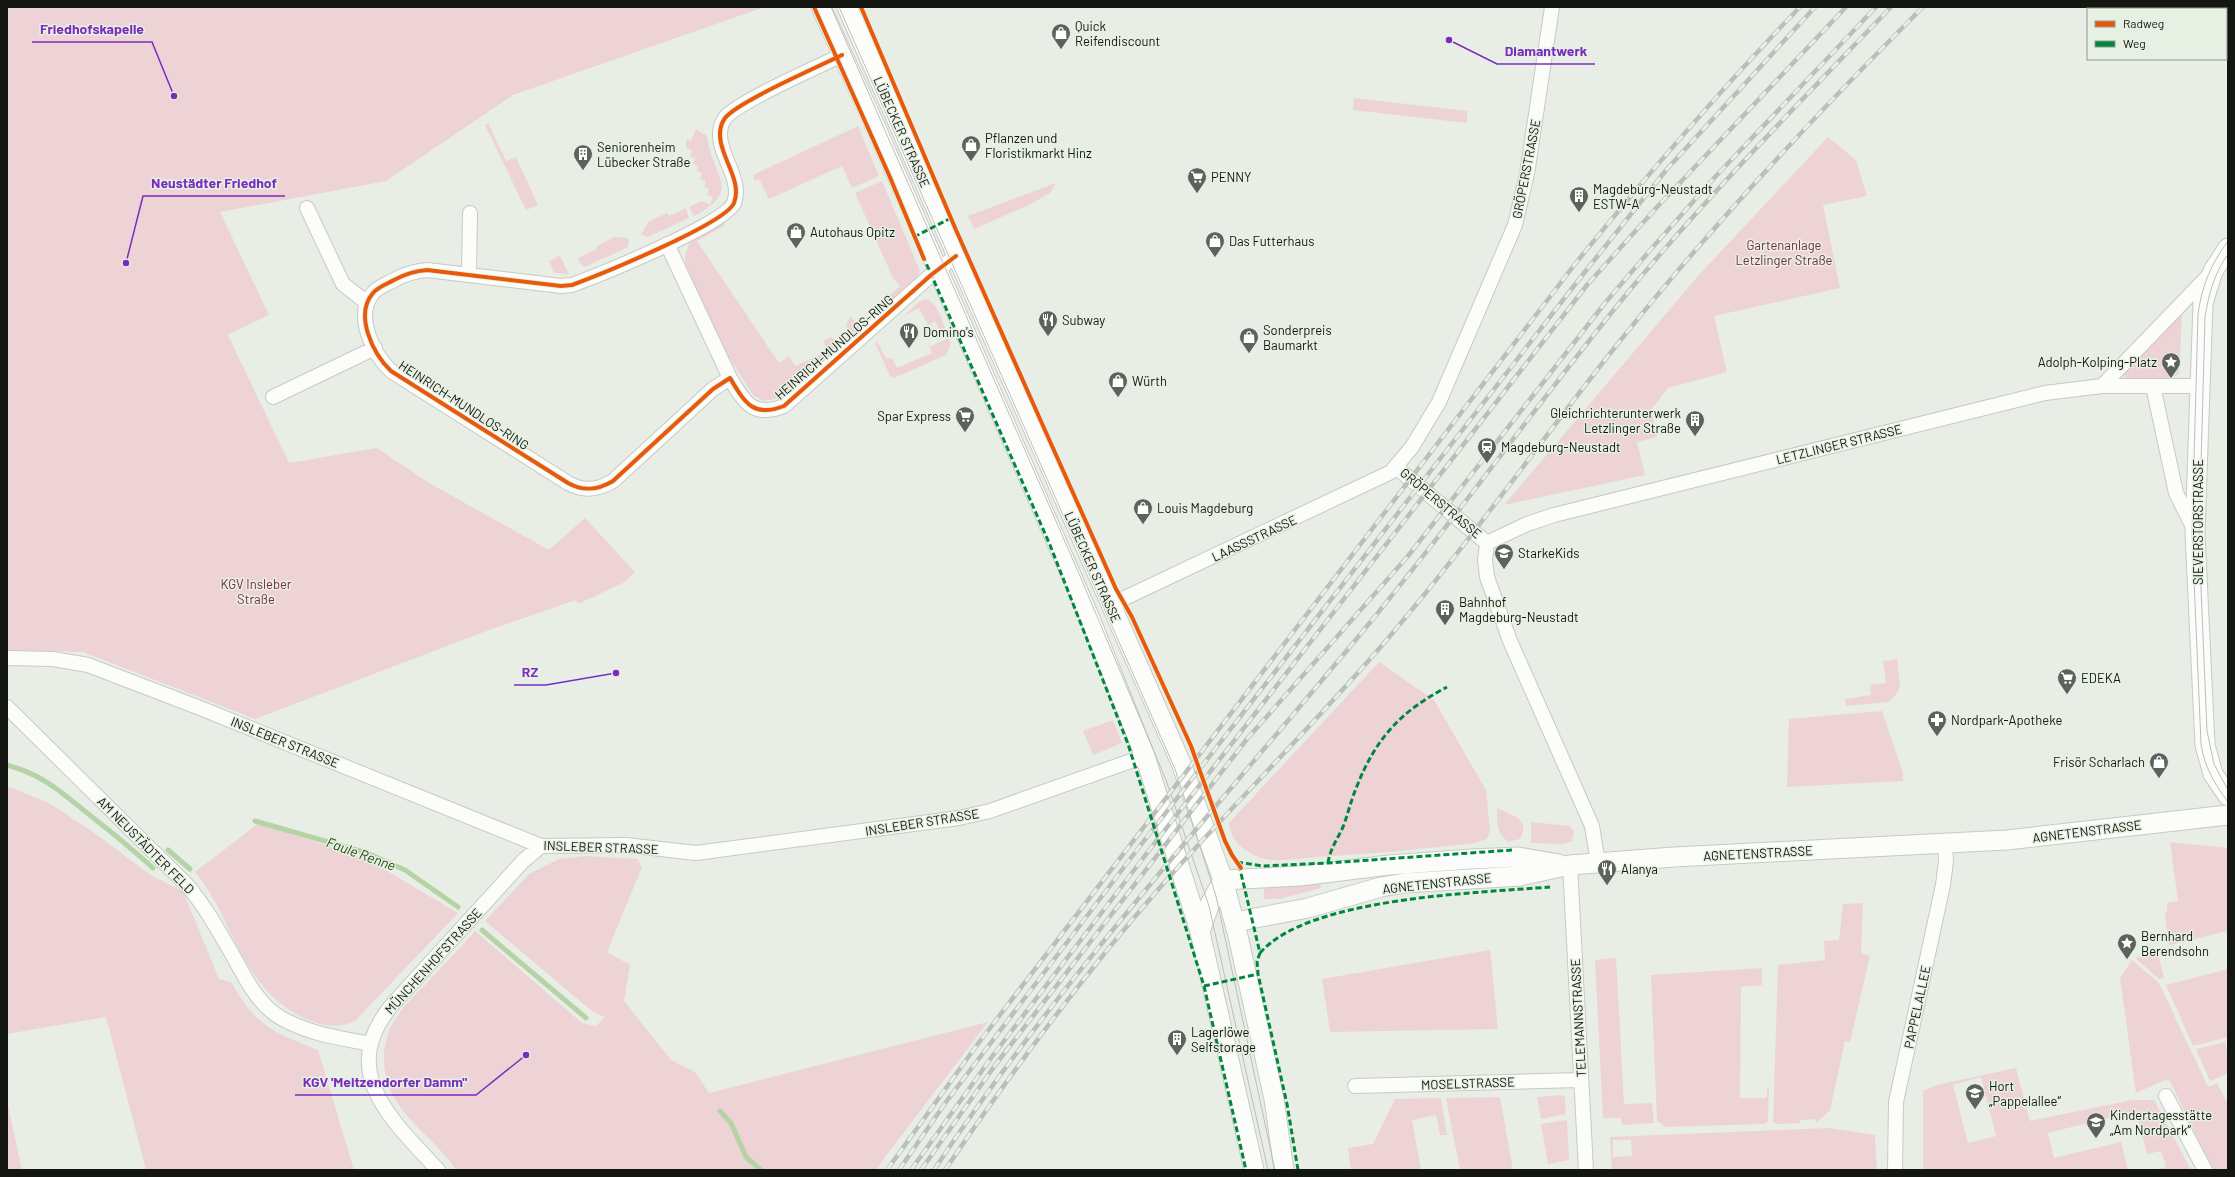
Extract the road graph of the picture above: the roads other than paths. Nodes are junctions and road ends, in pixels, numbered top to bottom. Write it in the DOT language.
graph roads {
  1 [pos="821,7"];
  2 [pos="847,7"];
  3 [pos="1552,7"];
  4 [pos="842,55"];
  5 [pos="307,208"];
  6 [pos="470,213"];
  7 [pos="666,244"];
  8 [pos="2228,248"];
  9 [pos="956,256"];
  10 [pos="938,270"];
  11 [pos="2213,271"];
  12 [pos="469,274"];
  13 [pos="367,303"];
  14 [pos="375,348"];
  15 [pos="730,378"];
  16 [pos="2102,386"];
  17 [pos="2153,386"];
  18 [pos="2200,386"];
  19 [pos="273,397"];
  20 [pos="1397,468"];
  21 [pos="2195,533"];
  22 [pos="1487,543"];
  23 [pos="1110,606"];
  24 [pos="7,658"];
  25 [pos="7,707"];
  26 [pos="1145,756"];
  27 [pos="2228,796"];
  28 [pos="2228,815"];
  29 [pos="1945,844"];
  30 [pos="541,846"];
  31 [pos="1598,863"];
  32 [pos="1570,865"];
  33 [pos="1223,880"];
  34 [pos="1189,894"];
  35 [pos="1209,906"];
  36 [pos="1235,922"];
  37 [pos="1200,932"];
  38 [pos="371,1044"];
  39 [pos="1581,1080"];
  40 [pos="1356,1086"];
  41 [pos="2166,1096"];
  42 [pos="438,1170"];
  43 [pos="1254,1170"];
  44 [pos="1284,1170"];
  45 [pos="1586,1170"];
  46 [pos="1895,1170"];
  47 [pos="2204,1170"];
  1 -- 4 [label="main road, LÜBECKER STRASSE"];
  2 -- 9 [label="main road, LÜBECKER STRASSE"];
  3 -- 20 [label="street, GRÖPERSTRASSE"];
  4 -- 7 [label="street"];
  4 -- 10 [label="main road, LÜBECKER STRASSE"];
  5 -- 13 [label="street"];
  6 -- 12 [label="street"];
  7 -- 12 [label="street"];
  7 -- 15 [label="street, HEINRICH-MUNDLOS-RING"];
  8 -- 11 [label="main road, SIEVERSTORSTRASSE"];
  9 -- 10 [label="street"];
  9 -- 23 [label="main road, LÜBECKER STRASSE"];
  10 -- 15 [label="street, HEINRICH-MUNDLOS-RING"];
  10 -- 26 [label="main road, LÜBECKER STRASSE"];
  11 -- 16 [label="street"];
  11 -- 18 [label="main road, SIEVERSTORSTRASSE"];
  12 -- 13 [label="street"];
  13 -- 14 [label="street, HEINRICH-MUNDLOS-RING"];
  14 -- 15 [label="street, HEINRICH-MUNDLOS-RING"];
  14 -- 19 [label="street"];
  16 -- 17 [label="street, LETZLINGER STRASSE"];
  16 -- 22 [label="street, LETZLINGER STRASSE"];
  17 -- 18 [label="street, LETZLINGER STRASSE"];
  17 -- 21 [label="street"];
  18 -- 21 [label="main road, SIEVERSTORSTRASSE"];
  20 -- 22 [label="street, GRÖPERSTRASSE"];
  20 -- 23 [label="street, LAASSSTRASSE"];
  21 -- 27 [label="main road, SIEVERSTORSTRASSE"];
  22 -- 31 [label="street, GRÖPERSTRASSE"];
  23 -- 33 [label="main road, LÜBECKER STRASSE"];
  24 -- 30 [label="street, INSLEBER STRASSE"];
  25 -- 38 [label="street, AM NEUSTÄDTER FELD"];
  26 -- 30 [label="street, INSLEBER STRASSE"];
  26 -- 34 [label="main road, LÜBECKER STRASSE"];
  28 -- 29 [label="main road, AGNETENSTRASSE"];
  29 -- 31 [label="main road, AGNETENSTRASSE"];
  29 -- 46 [label="street, PAPPELALLEE"];
  30 -- 38 [label="street, MÜNCHENHOFSTRASSE"];
  31 -- 32 [label="main road, AGNETENSTRASSE"];
  32 -- 33 [label="main road, AGNETENSTRASSE"];
  32 -- 36 [label="main road, AGNETENSTRASSE"];
  32 -- 39 [label="street, TELEMANNSTRASSE"];
  33 -- 35 [label="main road"];
  33 -- 36 [label="main road, LÜBECKER STRASSE"];
  34 -- 35 [label="main road"];
  34 -- 37 [label="main road, LÜBECKER STRASSE"];
  35 -- 36 [label="main road"];
  35 -- 37 [label="main road"];
  36 -- 44 [label="main road, LÜBECKER STRASSE"];
  37 -- 43 [label="main road, LÜBECKER STRASSE"];
  38 -- 42 [label="street, MÜNCHENHOFSTRASSE"];
  39 -- 40 [label="street, MOSELSTRASSE"];
  39 -- 45 [label="street, TELEMANNSTRASSE"];
  41 -- 47 [label="street"];
}
